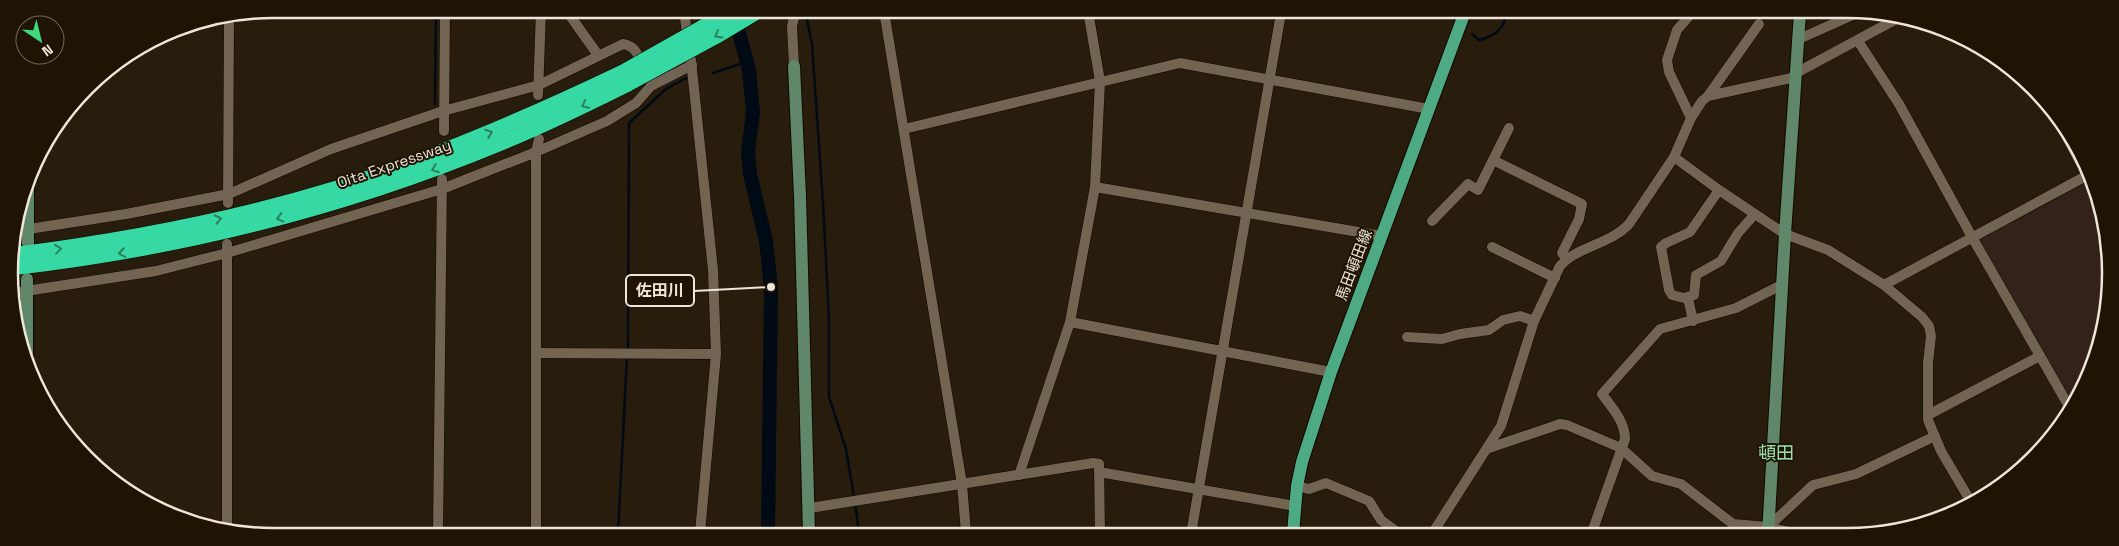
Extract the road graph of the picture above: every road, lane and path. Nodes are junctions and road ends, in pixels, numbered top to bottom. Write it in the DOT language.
graph roads {
  1 [pos="444,18"];
  2 [pos="541,18"];
  3 [pos="572,18"];
  4 [pos="685,18"];
  5 [pos="720,18"];
  6 [pos="747,18"];
  7 [pos="794,18"];
  8 [pos="885,18"];
  9 [pos="1089,18"];
  10 [pos="1280,18"];
  11 [pos="1463,18"];
  12 [pos="1687,18"];
  13 [pos="1800,18"];
  14 [pos="1846,18"];
  15 [pos="229,21"];
  16 [pos="1892,22"];
  17 [pos="1759,24"];
  18 [pos="1799,39"];
  19 [pos="1858,41"];
  20 [pos="598,55"];
  21 [pos="692,65"];
  22 [pos="794,66"];
  23 [pos="1796,75"];
  24 [pos="626,78"];
  25 [pos="1269,79"];
  26 [pos="1100,81"];
  27 [pos="651,86"];
  28 [pos="539,90"];
  29 [pos="1708,96"];
  30 [pos="1429,109"];
  31 [pos="444,111"];
  32 [pos="1691,118"];
  33 [pos="1509,128"];
  34 [pos="904,129"];
  35 [pos="444,130"];
  36 [pos="539,140"];
  37 [pos="536,152"];
  38 [pos="1674,157"];
  39 [pos="1493,160"];
  40 [pos="2083,178"];
  41 [pos="442,184"];
  42 [pos="1095,187"];
  43 [pos="1719,190"];
  44 [pos="229,198"];
  45 [pos="26,206"];
  46 [pos="1246,213"];
  47 [pos="1755,214"];
  48 [pos="1432,221"];
  49 [pos="1785,234"];
  50 [pos="24,235"];
  51 [pos="1382,236"];
  52 [pos="1972,237"];
  53 [pos="1492,246"];
  54 [pos="227,248"];
  55 [pos="18,254"];
  56 [pos="1567,259"];
  57 [pos="18,267"];
  58 [pos="1554,278"];
  59 [pos="1783,284"];
  60 [pos="1884,285"];
  61 [pos="27,286"];
  62 [pos="18,290"];
  63 [pos="1688,298"];
  64 [pos="1534,321"];
  65 [pos="1693,321"];
  66 [pos="1070,322"];
  67 [pos="1407,337"];
  68 [pos="27,342"];
  69 [pos="1222,350"];
  70 [pos="536,353"];
  71 [pos="716,354"];
  72 [pos="2040,356"];
  73 [pos="1330,372"];
  74 [pos="2066,402"];
  75 [pos="1928,415"];
  76 [pos="1935,436"];
  77 [pos="1489,448"];
  78 [pos="1621,448"];
  79 [pos="1099,472"];
  80 [pos="1019,475"];
  81 [pos="962,484"];
  82 [pos="1296,486"];
  83 [pos="1198,489"];
  84 [pos="1968,497"];
  85 [pos="1294,506"];
  86 [pos="810,508"];
  87 [pos="227,524"];
  88 [pos="438,528"];
  89 [pos="536,528"];
  90 [pos="700,528"];
  91 [pos="809,528"];
  92 [pos="966,528"];
  93 [pos="1100,528"];
  94 [pos="1192,528"];
  95 [pos="1293,528"];
  96 [pos="1392,528"];
  97 [pos="1436,528"];
  98 [pos="1593,528"];
  99 [pos="1753,528"];
  100 [pos="1768,528"];
  101 [pos="1771,528"];
  1 -- 31 [label="street"];
  2 -- 28 [label="street"];
  3 -- 20 [label="street"];
  4 -- 21 [label="street"];
  5 -- 24 [label="highway, Oita Expressway, bridge"];
  6 -- 24 [label="highway, Oita Expressway, one-way, bridge"];
  7 -- 22 [label="street"];
  8 -- 34 [label="street"];
  9 -- 26 [label="street"];
  10 -- 25 [label="street"];
  11 -- 30 [label="main road, 馬田頓田線"];
  12 -- 32 [label="street"];
  13 -- 18 [label="street"];
  14 -- 18 [label="street"];
  15 -- 44 [label="street"];
  16 -- 19 [label="street"];
  17 -- 29 [label="street"];
  18 -- 23 [label="street"];
  19 -- 23 [label="street"];
  19 -- 52 [label="street"];
  20 -- 27 [label="street"];
  20 -- 28 [label="street"];
  21 -- 27 [label="street"];
  21 -- 71 [label="street"];
  22 -- 86 [label="street"];
  23 -- 29 [label="street"];
  23 -- 49 [label="street"];
  55 -- 24 [label="highway, Oita Expressway, one-way"];
  24 -- 57 [label="highway, Oita Expressway, one-way"];
  25 -- 26 [label="street"];
  25 -- 30 [label="street"];
  25 -- 46 [label="street"];
  26 -- 34 [label="street"];
  26 -- 42 [label="street"];
  27 -- 37 [label="street"];
  28 -- 31 [label="street"];
  29 -- 32 [label="street"];
  30 -- 51 [label="main road, 馬田頓田線"];
  31 -- 35 [label="street"];
  31 -- 44 [label="street"];
  32 -- 38 [label="street"];
  33 -- 39 [label="street"];
  34 -- 81 [label="street"];
  36 -- 37 [label="street"];
  37 -- 41 [label="street"];
  37 -- 70 [label="street"];
  38 -- 43 [label="street"];
  38 -- 56 [label="street"];
  39 -- 48 [label="street"];
  39 -- 56 [label="street"];
  40 -- 52 [label="street"];
  41 -- 54 [label="street"];
  41 -- 88 [label="street"];
  42 -- 46 [label="street"];
  42 -- 66 [label="street"];
  43 -- 47 [label="street"];
  43 -- 63 [label="street"];
  44 -- 50 [label="street"];
  45 -- 50 [label="street"];
  46 -- 51 [label="street"];
  46 -- 69 [label="street"];
  47 -- 49 [label="street"];
  47 -- 63 [label="street"];
  49 -- 59 [label="street"];
  49 -- 60 [label="street"];
  51 -- 73 [label="main road, 馬田頓田線"];
  52 -- 60 [label="street"];
  52 -- 72 [label="street"];
  53 -- 58 [label="street"];
  54 -- 61 [label="street"];
  54 -- 87 [label="street"];
  56 -- 58 [label="street"];
  58 -- 64 [label="street"];
  59 -- 65 [label="street"];
  59 -- 100 [label="street"];
  60 -- 75 [label="street"];
  61 -- 62 [label="street"];
  61 -- 68 [label="street"];
  63 -- 65 [label="street"];
  64 -- 67 [label="street"];
  64 -- 77 [label="street"];
  65 -- 78 [label="street"];
  66 -- 69 [label="street"];
  66 -- 80 [label="street"];
  69 -- 73 [label="street"];
  69 -- 83 [label="street"];
  70 -- 71 [label="street"];
  70 -- 89 [label="street"];
  71 -- 90 [label="street"];
  72 -- 74 [label="street"];
  72 -- 75 [label="street"];
  73 -- 82 [label="main road, 馬田頓田線"];
  75 -- 76 [label="street"];
  76 -- 84 [label="street"];
  76 -- 101 [label="street"];
  77 -- 78 [label="street"];
  77 -- 97 [label="street"];
  78 -- 98 [label="street"];
  78 -- 99 [label="street"];
  79 -- 80 [label="street"];
  79 -- 83 [label="street"];
  79 -- 93 [label="street"];
  80 -- 81 [label="street"];
  81 -- 86 [label="street"];
  81 -- 92 [label="street"];
  82 -- 85 [label="main road, 馬田頓田線"];
  82 -- 96 [label="street"];
  83 -- 85 [label="street"];
  83 -- 94 [label="street"];
  85 -- 95 [label="main road, 馬田頓田線"];
  86 -- 91 [label="street"];
}
